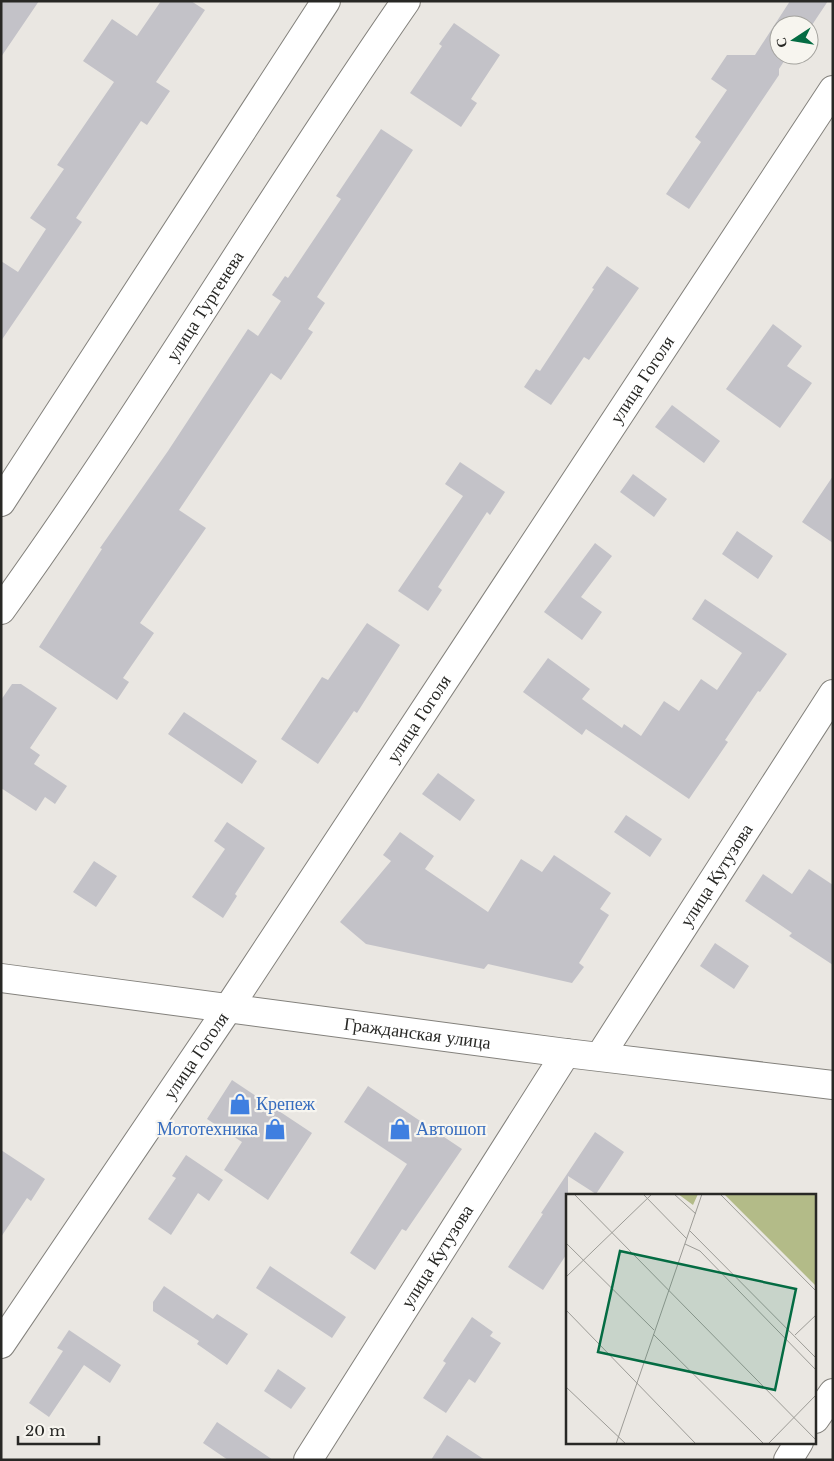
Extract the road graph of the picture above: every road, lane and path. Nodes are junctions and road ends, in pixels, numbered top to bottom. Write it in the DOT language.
graph roads {
  1 [pos="326,1"];
  2 [pos="406,1"];
  3 [pos="833,90"];
  4 [pos="1,502"];
  5 [pos="1,610"];
  6 [pos="833,694"];
  7 [pos="1,978"];
  8 [pos="227,1010"];
  9 [pos="566,1053"];
  10 [pos="600,1056"];
  11 [pos="833,1084"];
  12 [pos="1,1344"];
  13 [pos="833,1393"];
  14 [pos="816,1418"];
  15 [pos="799,1444"];
  16 [pos="308,1460"];
  17 [pos="788,1460"];
  1 -- 4 [label="main road"];
  2 -- 5 [label="main road, улица Тургенева"];
  3 -- 8 [label="main road, улица Гоголя"];
  6 -- 10 [label="main road, улица Кутузова"];
  7 -- 8 [label="main road, Гражданская улица"];
  8 -- 9 [label="main road, Гражданская улица"];
  8 -- 12 [label="main road, улица Гоголя"];
  9 -- 10 [label="main road, Гражданская улица"];
  9 -- 16 [label="main road, улица Кутузова"];
  10 -- 11 [label="main road, Гражданская улица"];
  13 -- 14 [label="main road"];
  15 -- 17 [label="main road"];
}
